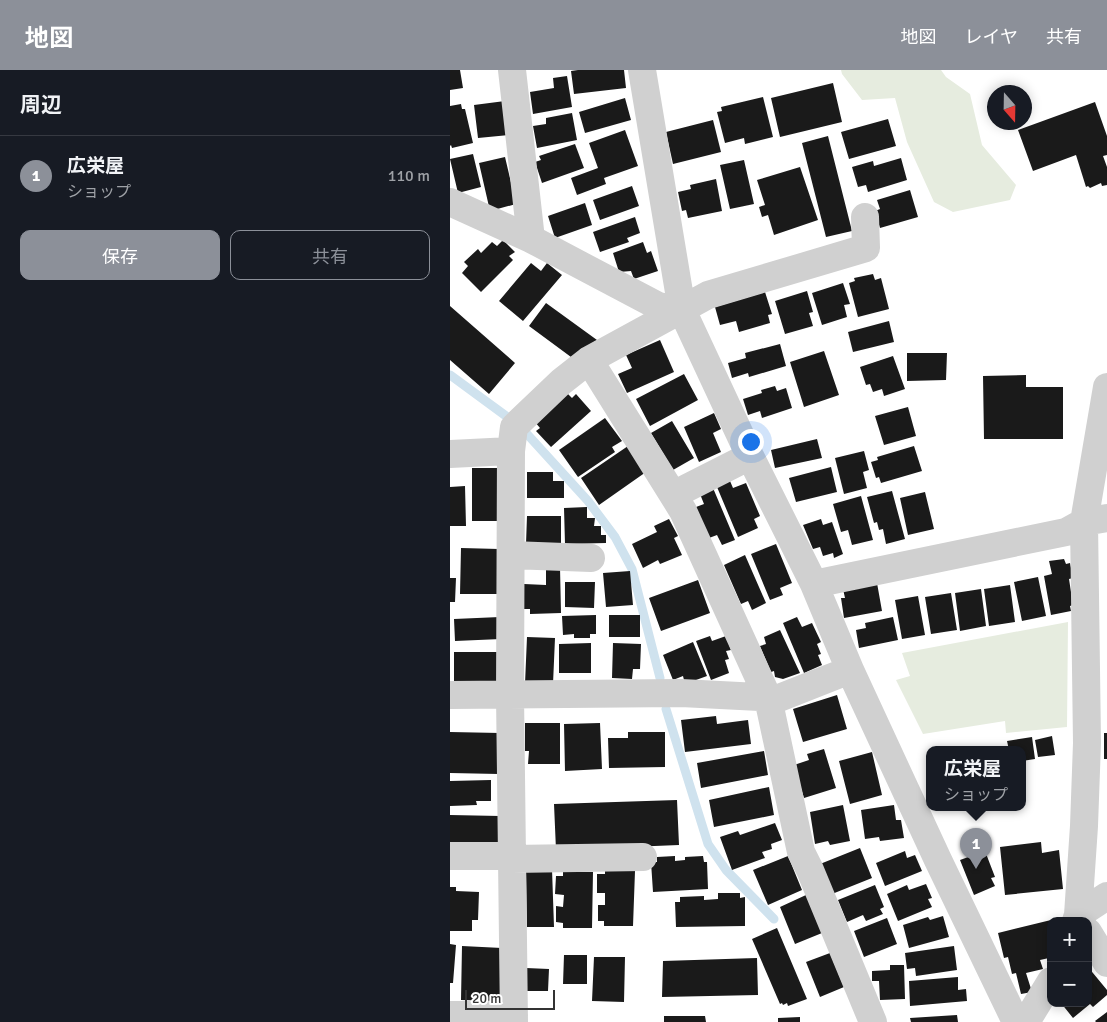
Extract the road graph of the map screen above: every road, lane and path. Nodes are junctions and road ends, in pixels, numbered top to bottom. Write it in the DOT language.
graph roads {
  1 [pos="512,70"];
  2 [pos="642,70"];
  3 [pos="450,202"];
  4 [pos="865,217"];
  5 [pos="531,240"];
  6 [pos="682,310"];
  7 [pos="589,360"];
  8 [pos="1107,387"];
  9 [pos="511,451"];
  10 [pos="450,454"];
  11 [pos="750,456"];
  12 [pos="673,495"];
  13 [pos="1095,520"];
  14 [pos="511,556"];
  15 [pos="590,558"];
  16 [pos="814,584"];
  17 [pos="850,670"];
  18 [pos="510,694"];
  19 [pos="450,695"];
  20 [pos="768,698"];
  21 [pos="450,856"];
  22 [pos="512,857"];
  23 [pos="643,857"];
  24 [pos="1107,896"];
  25 [pos="1081,917"];
  26 [pos="1086,917"];
  27 [pos="1092,939"];
  28 [pos="1107,963"];
  29 [pos="1047,988"];
  30 [pos="450,1015"];
  31 [pos="514,1018"];
  32 [pos="873,1022"];
  33 [pos="1016,1022"];
  34 [pos="1026,1022"];
  1 -- 5 [label="street"];
  2 -- 6 [label="street"];
  3 -- 5 [label="street"];
  4 -- 6 [label="street"];
  5 -- 6 [label="street"];
  6 -- 7 [label="street"];
  6 -- 11 [label="street"];
  7 -- 9 [label="street"];
  7 -- 12 [label="street"];
  8 -- 13 [label="street"];
  9 -- 10 [label="street"];
  9 -- 14 [label="street"];
  11 -- 12 [label="street"];
  11 -- 16 [label="street"];
  12 -- 20 [label="street"];
  13 -- 16 [label="street"];
  13 -- 25 [label="street"];
  14 -- 15 [label="street"];
  14 -- 18 [label="street"];
  16 -- 17 [label="street"];
  17 -- 20 [label="street"];
  17 -- 33 [label="street"];
  18 -- 19 [label="street"];
  18 -- 20 [label="street"];
  18 -- 22 [label="street"];
  20 -- 32 [label="street"];
  21 -- 22 [label="street"];
  22 -- 23 [label="street"];
  22 -- 31 [label="street"];
  24 -- 26 [label="street"];
  27 -- 28 [label="street"];
  29 -- 34 [label="street"];
  30 -- 31 [label="street"];
}
